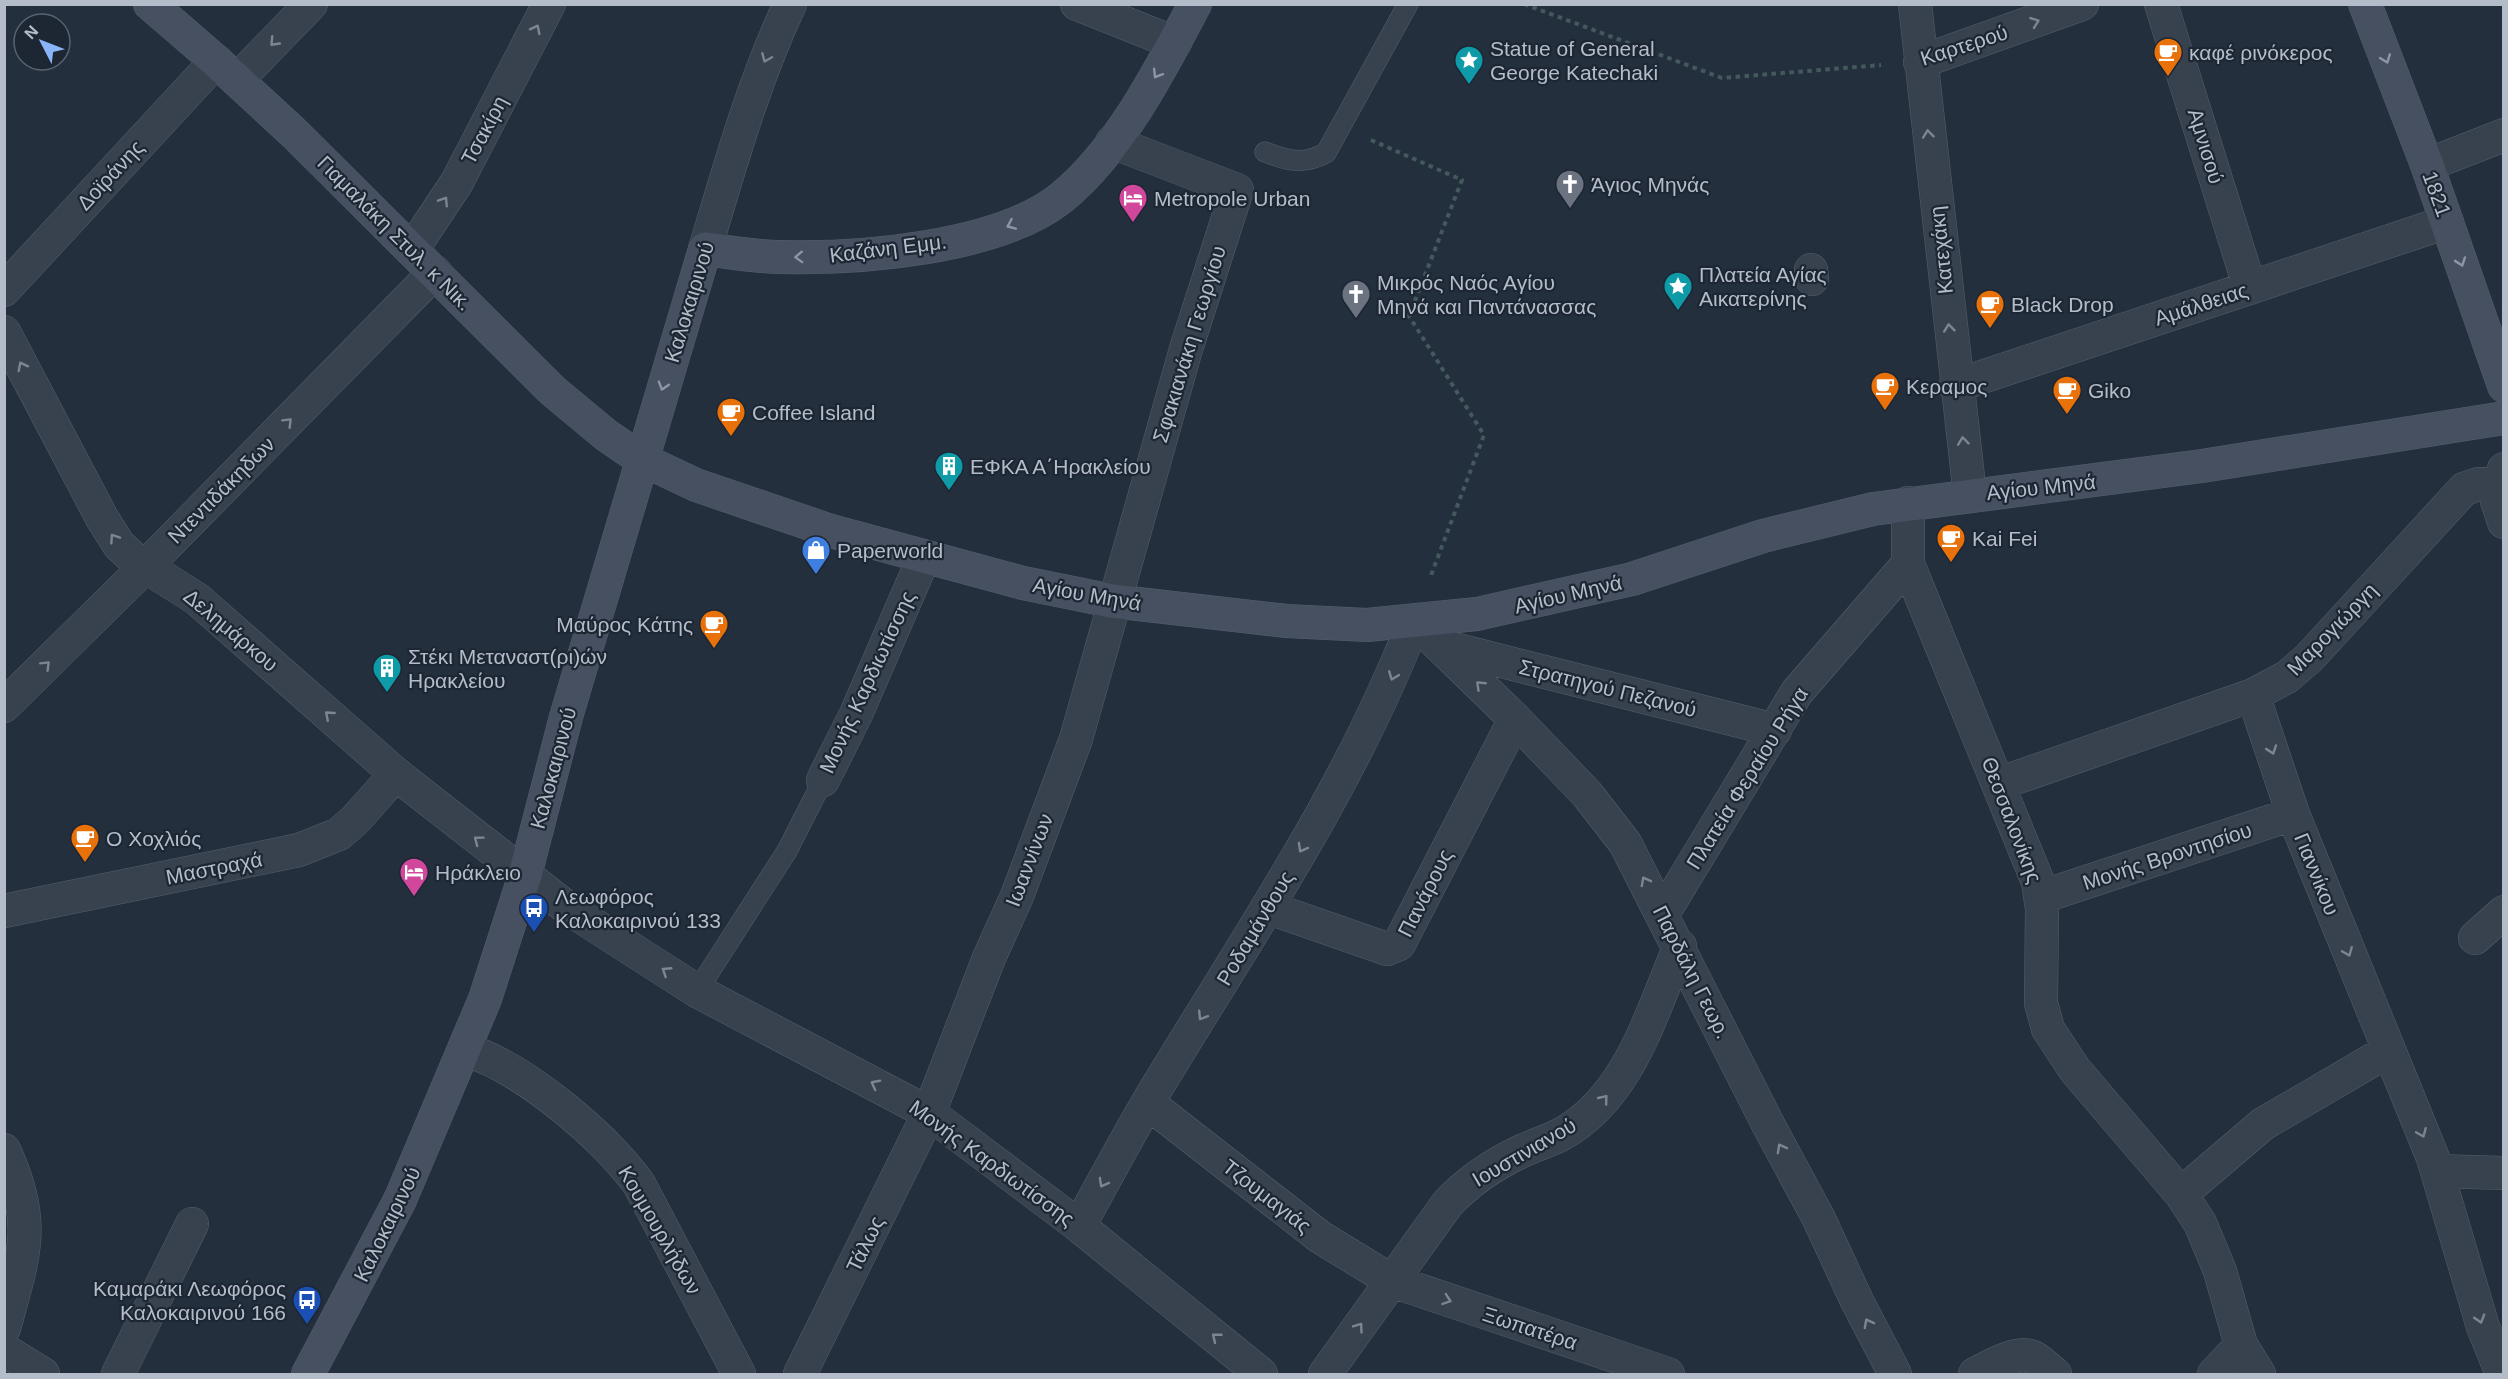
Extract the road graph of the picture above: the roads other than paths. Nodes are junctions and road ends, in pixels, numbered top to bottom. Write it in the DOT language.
graph roads {
  1 [pos="150,4"];
  2 [pos="311,4"];
  3 [pos="549,4"];
  4 [pos="790,4"];
  5 [pos="1077,4"];
  6 [pos="1195,4"];
  7 [pos="1408,4"];
  8 [pos="1915,4"];
  9 [pos="2082,4"];
  10 [pos="2161,4"];
  11 [pos="2365,4"];
  12 [pos="1175,43"];
  13 [pos="1920,62"];
  14 [pos="227,70"];
  15 [pos="2504,135"];
  16 [pos="1112,142"];
  17 [pos="1265,152"];
  18 [pos="2427,165"];
  19 [pos="2447,222"];
  20 [pos="705,249"];
  21 [pos="412,250"];
  22 [pos="435,272"];
  23 [pos="2250,288"];
  24 [pos="4,290"];
  25 [pos="4,332"];
  26 [pos="1956,386"];
  27 [pos="2504,386"];
  28 [pos="2504,418"];
  29 [pos="641,459"];
  30 [pos="2502,476"];
  31 [pos="1970,495"];
  32 [pos="1908,503"];
  33 [pos="2504,522"];
  34 [pos="924,557"];
  35 [pos="1908,564"];
  36 [pos="145,567"];
  37 [pos="1112,601"];
  38 [pos="1414,621"];
  39 [pos="1440,646"];
  40 [pos="2253,695"];
  41 [pos="4,706"];
  42 [pos="1515,719"];
  43 [pos="1775,729"];
  44 [pos="396,774"];
  45 [pos="823,780"];
  46 [pos="1998,784"];
  47 [pos="2293,814"];
  48 [pos="525,875"];
  49 [pos="2041,897"];
  50 [pos="1269,908"];
  51 [pos="4,911"];
  52 [pos="2504,912"];
  53 [pos="1663,914"];
  54 [pos="2475,938"];
  55 [pos="1680,946"];
  56 [pos="697,991"];
  57 [pos="466,1050"];
  58 [pos="2388,1051"];
  59 [pos="1148,1103"];
  60 [pos="929,1113"];
  61 [pos="4,1150"];
  62 [pos="2437,1171"];
  63 [pos="2504,1173"];
  64 [pos="2181,1194"];
  65 [pos="192,1224"];
  66 [pos="1079,1226"];
  67 [pos="1392,1281"];
  68 [pos="4,1328"];
  69 [pos="2241,1345"];
  70 [pos="4,1350"];
  71 [pos="43,1374"];
  72 [pos="118,1374"];
  73 [pos="308,1374"];
  74 [pos="739,1374"];
  75 [pos="800,1374"];
  76 [pos="1261,1374"];
  77 [pos="1325,1374"];
  78 [pos="1668,1374"];
  79 [pos="1895,1374"];
  80 [pos="1975,1374"];
  81 [pos="2055,1374"];
  82 [pos="2214,1374"];
  83 [pos="2259,1374"];
  84 [pos="2502,1374"];
  1 -- 14 [label="main road, Γιαμαλάκη Στυλ. κ Νικ."];
  2 -- 14 [label="street, Δοϊράνης, one-way"];
  21 -- 3 [label="street, Τσακίρη, one-way"];
  4 -- 20 [label="street, Καλοκαιρινού, one-way"];
  5 -- 12 [label="street"];
  6 -- 12 [label="main road, Καζάνη Εμμ."];
  7 -- 17 [label="lane"];
  8 -- 13 [label="street, Κατεχάκη"];
  13 -- 9 [label="street, Καρτερού, one-way"];
  10 -- 23 [label="street, Αμνισού"];
  11 -- 18 [label="main road, 1821, one-way"];
  12 -- 16 [label="main road, Καζάνη Εμμ., one-way"];
  26 -- 13 [label="street, Κατεχάκη, one-way"];
  14 -- 21 [label="main road, Γιαμαλάκη Στυλ. κ Νικ."];
  14 -- 24 [label="street, Δοϊράνης"];
  15 -- 18 [label="street"];
  16 -- 20 [label="main road, Καζάνη Εμμ., one-way"];
  16 -- 37 [label="street, Σφακιανάκη Γεωργίου"];
  18 -- 19 [label="main road, 1821"];
  19 -- 23 [label="street, Αμάλθειας"];
  19 -- 27 [label="main road, 1821, one-way"];
  20 -- 29 [label="main road, Καλοκαιρινού, one-way"];
  21 -- 22 [label="main road, Γιαμαλάκη Στυλ. κ Νικ."];
  22 -- 29 [label="main road, Γιαμαλάκη Στυλ. κ Νικ."];
  36 -- 22 [label="street, Ντεντιδάκηδων, one-way"];
  23 -- 26 [label="street, Αμάλθειας"];
  36 -- 25 [label="street, Δελημάρκου, one-way"];
  31 -- 26 [label="street, Κατεχάκη, one-way"];
  28 -- 31 [label="main road, Αγίου Μηνά"];
  29 -- 34 [label="main road, Αγίου Μηνά"];
  29 -- 48 [label="main road, Καλοκαιρινού"];
  30 -- 33 [label="street"];
  30 -- 40 [label="street, Μαρογιώργη"];
  31 -- 32 [label="main road, Αγίου Μηνά"];
  32 -- 35 [label="street, Θεσσαλονίκης"];
  32 -- 38 [label="main road, Αγίου Μηνά"];
  34 -- 37 [label="main road, Αγίου Μηνά"];
  34 -- 45 [label="street, Μονής Καρδιωτίσσης"];
  35 -- 43 [label="street, Πλατεία Φεραίου Ρήγα"];
  35 -- 46 [label="street, Θεσσαλονίκης"];
  41 -- 36 [label="street, Ντεντιδάκηδων, one-way"];
  44 -- 36 [label="street, Δελημάρκου, one-way"];
  37 -- 38 [label="main road, Αγίου Μηνά"];
  37 -- 60 [label="street, Ιωαννίνων"];
  38 -- 39 [label="street, Παρδάλη Γεωρ."];
  38 -- 50 [label="street, Ροδαμάνθους, one-way"];
  42 -- 39 [label="street, Παρδάλη Γεωρ., one-way"];
  39 -- 43 [label="street, Στρατηγού Πεζανού"];
  40 -- 46 [label="street, Μαρογιώργη"];
  40 -- 47 [label="street, Γιαννίκου, one-way"];
  42 -- 50 [label="street, Πανάρους"];
  53 -- 42 [label="street, Παρδάλη Γεωρ., one-way"];
  43 -- 53 [label="street, Πλατεία Φεραίου Ρήγα"];
  48 -- 44 [label="street, Δελημάρκου, one-way"];
  44 -- 51 [label="street, Μαστραχά"];
  45 -- 56 [label="lane, Μονής Καρδιωτίσσης"];
  46 -- 49 [label="street, Θεσσαλονίκης"];
  47 -- 49 [label="street, Μονής Βροντησίου"];
  47 -- 58 [label="street, Γιαννίκου, one-way"];
  56 -- 48 [label="street, Μονής Καρδιωτίσσης, one-way"];
  48 -- 57 [label="main road, Καλοκαιρινού"];
  49 -- 64 [label="street, Θεσσαλονίκης"];
  50 -- 59 [label="street, Ροδαμάνθους, one-way"];
  52 -- 54 [label="street"];
  53 -- 55 [label="street, Παρδάλη Γεωρ."];
  67 -- 55 [label="street, Ιουστινιανού, one-way"];
  79 -- 55 [label="street, Παρδάλη Γεωρ., one-way"];
  60 -- 56 [label="street, Μονής Καρδιωτίσσης, one-way"];
  57 -- 73 [label="main road, Καλοκαιρινού"];
  57 -- 74 [label="street, Κουμουρλήδων"];
  58 -- 62 [label="street, Γιαννίκου, one-way"];
  58 -- 64 [label="street"];
  59 -- 66 [label="street, Ροδαμάνθους, one-way"];
  59 -- 67 [label="street, Τζουμαγιάς"];
  60 -- 66 [label="street, Μονής Καρδιωτίσσης"];
  60 -- 75 [label="street, Τάλως"];
  61 -- 68 [label="street"];
  62 -- 63 [label="street"];
  62 -- 84 [label="street, Γιαννίκου, one-way"];
  64 -- 69 [label="street, Θεσσαλονίκης"];
  65 -- 72 [label="street"];
  76 -- 66 [label="street, Μονής Καρδιωτίσσης, one-way"];
  77 -- 67 [label="street, Ιουστινιανού, one-way"];
  67 -- 78 [label="street, Ξωπατέρα, one-way"];
  69 -- 82 [label="street"];
  69 -- 83 [label="street, Θεσσαλονίκης"];
  70 -- 71 [label="street"];
  80 -- 81 [label="street"];
}
